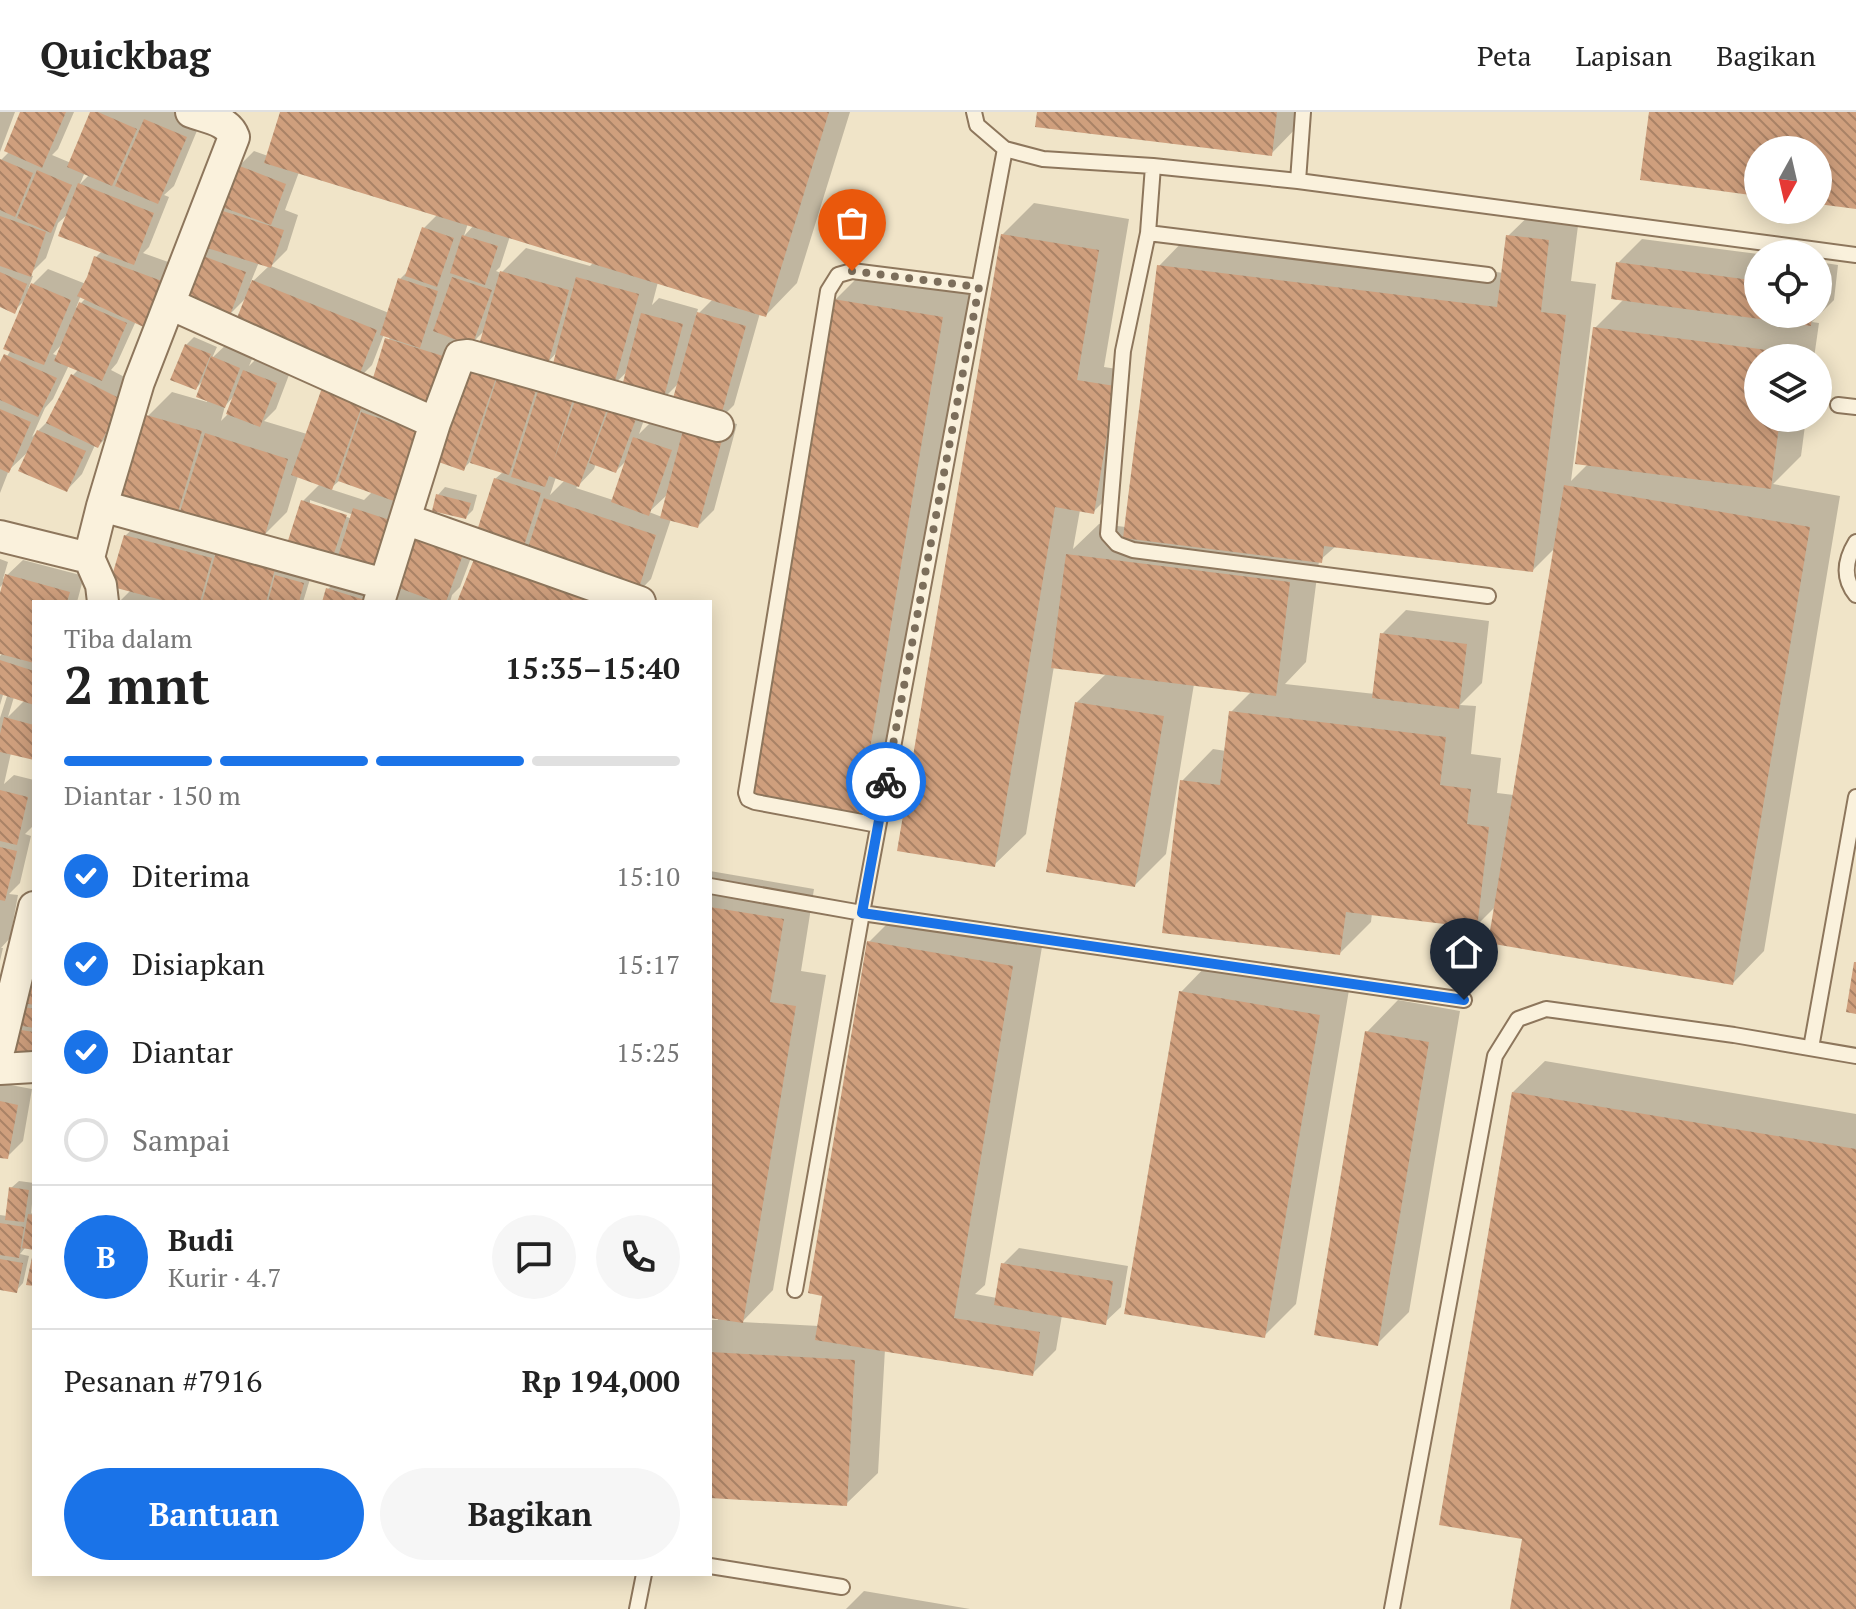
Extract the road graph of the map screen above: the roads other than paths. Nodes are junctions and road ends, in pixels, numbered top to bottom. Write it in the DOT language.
graph roads {
  1 [pos="191,112"];
  2 [pos="974,112"];
  3 [pos="1303,112"];
  4 [pos="1005,149"];
  5 [pos="1153,166"];
  6 [pos="1298,181"];
  7 [pos="1148,233"];
  8 [pos="1856,255"];
  9 [pos="1488,275"];
  10 [pos="979,287"];
  11 [pos="170,304"];
  12 [pos="1838,405"];
  13 [pos="1856,407"];
  14 [pos="435,423"];
  15 [pos="718,426"];
  16 [pos="102,506"];
  17 [pos="405,519"];
  18 [pos="0,536"];
  19 [pos="1856,542"];
  20 [pos="89,558"];
  21 [pos="381,593"];
  22 [pos="1856,595"];
  23 [pos="1488,596"];
  24 [pos="103,600"];
  25 [pos="634,600"];
  26 [pos="1856,797"];
  27 [pos="878,825"];
  28 [pos="712,886"];
  29 [pos="862,913"];
  30 [pos="32,915"];
  31 [pos="1464,1000"];
  32 [pos="0,1047"];
  33 [pos="1811,1048"];
  34 [pos="1856,1056"];
  35 [pos="32,1067"];
  36 [pos="0,1069"];
  37 [pos="795,1290"];
  38 [pos="712,1566"];
  39 [pos="644,1576"];
  40 [pos="842,1587"];
  41 [pos="637,1609"];
  42 [pos="1392,1609"];
  1 -- 11 [label="street"];
  2 -- 4 [label="lane"];
  3 -- 6 [label="lane"];
  4 -- 5 [label="lane"];
  4 -- 10 [label="lane"];
  5 -- 6 [label="lane"];
  5 -- 7 [label="lane"];
  6 -- 8 [label="lane"];
  7 -- 9 [label="lane"];
  7 -- 23 [label="lane"];
  10 -- 27 [label="lane"];
  10 -- 27 [label="lane"];
  11 -- 14 [label="street"];
  11 -- 16 [label="street"];
  12 -- 13 [label="lane"];
  14 -- 15 [label="street"];
  14 -- 17 [label="street"];
  16 -- 20 [label="street"];
  16 -- 21 [label="street"];
  17 -- 21 [label="street"];
  17 -- 25 [label="street"];
  18 -- 20 [label="street"];
  19 -- 22 [label="lane"];
  20 -- 24 [label="street"];
  26 -- 33 [label="lane"];
  27 -- 29 [label="lane"];
  28 -- 29 [label="lane"];
  29 -- 31 [label="lane"];
  29 -- 37 [label="lane"];
  30 -- 32 [label="street"];
  33 -- 34 [label="lane"];
  33 -- 42 [label="lane"];
  35 -- 36 [label="street"];
  38 -- 40 [label="lane"];
  39 -- 41 [label="lane"];
}
